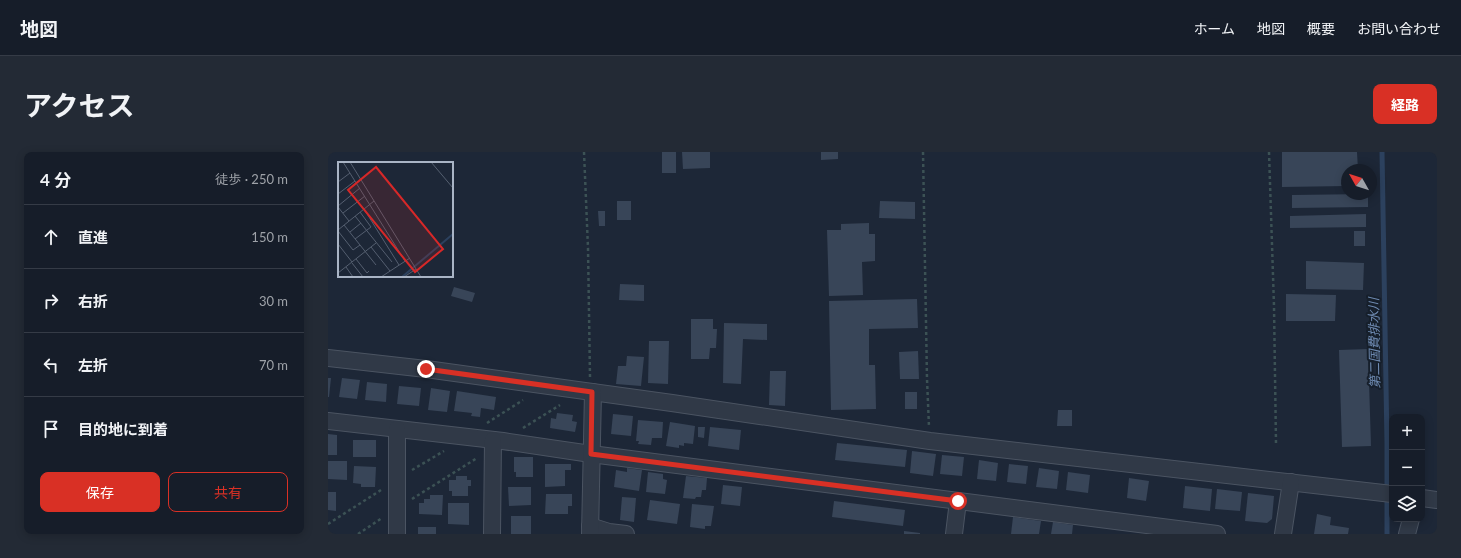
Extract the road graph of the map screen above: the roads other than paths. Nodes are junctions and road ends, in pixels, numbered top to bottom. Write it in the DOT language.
graph roads {
  1 [pos="328,358"];
  2 [pos="592,392"];
  3 [pos="328,421"];
  4 [pos="397,429"];
  5 [pos="496,443"];
  6 [pos="591,454"];
  7 [pos="1291,482"];
  8 [pos="1389,494"];
  9 [pos="1425,498"];
  10 [pos="1437,500"];
  11 [pos="958,501"];
  12 [pos="1410,522"];
  13 [pos="590,530"];
  14 [pos="397,534"];
  15 [pos="492,534"];
  16 [pos="626,534"];
  17 [pos="954,534"];
  18 [pos="1217,534"];
  19 [pos="1283,534"];
  20 [pos="1407,534"];
  1 -- 2 [label="street"];
  2 -- 6 [label="street"];
  2 -- 7 [label="street"];
  3 -- 4 [label="street"];
  4 -- 5 [label="street"];
  4 -- 14 [label="street"];
  5 -- 6 [label="street"];
  5 -- 15 [label="street"];
  6 -- 11 [label="street"];
  6 -- 13 [label="street"];
  7 -- 8 [label="street"];
  7 -- 19 [label="street"];
  9 -- 10 [label="street"];
  11 -- 17 [label="street"];
  11 -- 18 [label="street"];
  12 -- 20 [label="street"];
  13 -- 16 [label="street"];
}
